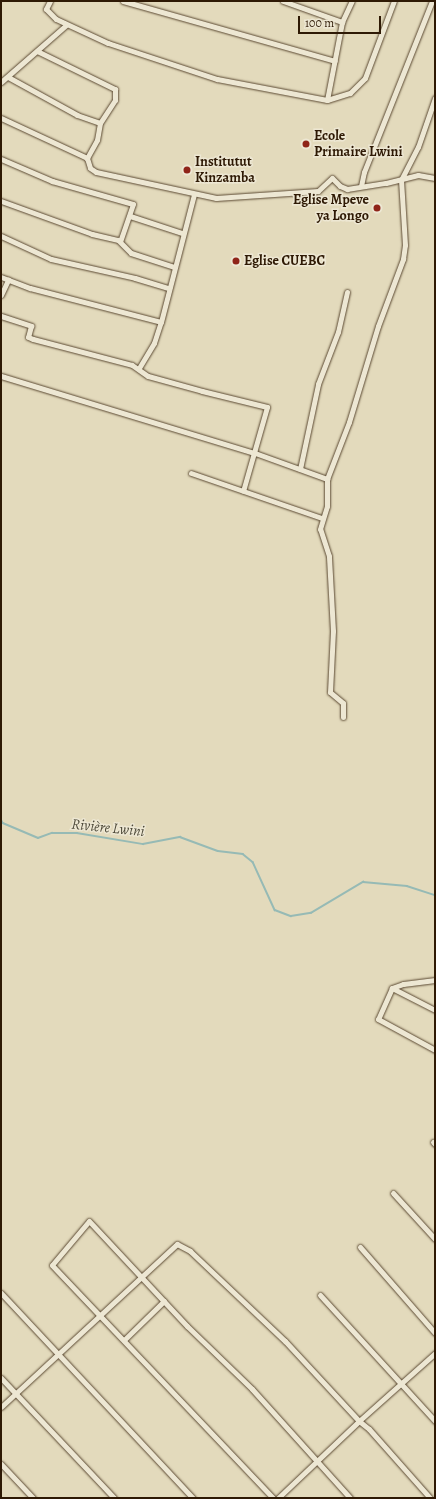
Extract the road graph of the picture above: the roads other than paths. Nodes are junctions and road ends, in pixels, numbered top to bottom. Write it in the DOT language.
graph roads {
  1 [pos="50,1"];
  2 [pos="123,1"];
  3 [pos="283,1"];
  4 [pos="352,1"];
  5 [pos="394,1"];
  6 [pos="432,1"];
  7 [pos="342,22"];
  8 [pos="66,25"];
  9 [pos="37,51"];
  10 [pos="335,61"];
  11 [pos="8,78"];
  12 [pos="1,82"];
  13 [pos="435,98"];
  14 [pos="327,100"];
  15 [pos="1,118"];
  16 [pos="100,124"];
  17 [pos="87,158"];
  18 [pos="1,159"];
  19 [pos="435,178"];
  20 [pos="401,180"];
  21 [pos="361,186"];
  22 [pos="194,194"];
  23 [pos="1,201"];
  24 [pos="130,216"];
  25 [pos="182,233"];
  26 [pos="1,236"];
  27 [pos="120,241"];
  28 [pos="174,267"];
  29 [pos="1,277"];
  30 [pos="8,280"];
  31 [pos="167,288"];
  32 [pos="347,292"];
  33 [pos="1,295"];
  34 [pos="1,316"];
  35 [pos="160,322"];
  36 [pos="139,368"];
  37 [pos="1,376"];
  38 [pos="255,453"];
  39 [pos="300,469"];
  40 [pos="191,473"];
  41 [pos="327,479"];
  42 [pos="243,491"];
  43 [pos="322,518"];
  44 [pos="343,717"];
  45 [pos="435,980"];
  46 [pos="392,988"];
  47 [pos="435,1010"];
  48 [pos="435,1050"];
  49 [pos="393,1193"];
  50 [pos="435,1239"];
  51 [pos="360,1247"];
  52 [pos="140,1276"];
  53 [pos="1,1293"];
  54 [pos="320,1295"];
  55 [pos="164,1301"];
  56 [pos="99,1315"];
  57 [pos="435,1333"];
  58 [pos="124,1340"];
  59 [pos="435,1353"];
  60 [pos="57,1354"];
  61 [pos="1,1378"];
  62 [pos="401,1384"];
  63 [pos="15,1393"];
  64 [pos="1,1407"];
  65 [pos="359,1421"];
  66 [pos="435,1421"];
  67 [pos="316,1461"];
  68 [pos="1,1464"];
  69 [pos="34,1498"];
  70 [pos="114,1498"];
  71 [pos="193,1498"];
  72 [pos="273,1498"];
  73 [pos="278,1498"];
  74 [pos="350,1498"];
  75 [pos="430,1498"];
  1 -- 8 [label="street"];
  2 -- 10 [label="street"];
  3 -- 7 [label="street"];
  4 -- 7 [label="street"];
  5 -- 14 [label="street"];
  6 -- 21 [label="street"];
  7 -- 10 [label="street"];
  8 -- 9 [label="street"];
  8 -- 14 [label="street"];
  9 -- 11 [label="street"];
  9 -- 16 [label="street"];
  10 -- 14 [label="street"];
  11 -- 12 [label="street"];
  11 -- 16 [label="street"];
  13 -- 20 [label="street"];
  15 -- 17 [label="street"];
  16 -- 17 [label="street"];
  17 -- 22 [label="street"];
  18 -- 24 [label="street"];
  19 -- 20 [label="street"];
  20 -- 21 [label="street"];
  20 -- 41 [label="street"];
  21 -- 22 [label="street"];
  22 -- 25 [label="street"];
  23 -- 27 [label="street"];
  24 -- 25 [label="street"];
  24 -- 27 [label="street"];
  25 -- 28 [label="street"];
  26 -- 31 [label="street"];
  27 -- 28 [label="street"];
  28 -- 31 [label="street"];
  29 -- 30 [label="street"];
  30 -- 33 [label="street"];
  30 -- 35 [label="street"];
  31 -- 35 [label="street"];
  32 -- 39 [label="street"];
  34 -- 36 [label="street"];
  35 -- 36 [label="street"];
  36 -- 38 [label="street"];
  37 -- 38 [label="street"];
  38 -- 39 [label="street"];
  38 -- 42 [label="street"];
  39 -- 41 [label="street"];
  40 -- 42 [label="street"];
  41 -- 43 [label="street"];
  42 -- 43 [label="street"];
  43 -- 44 [label="street"];
  45 -- 46 [label="street"];
  46 -- 47 [label="street"];
  46 -- 48 [label="street"];
  49 -- 50 [label="street"];
  51 -- 57 [label="street"];
  52 -- 55 [label="street"];
  52 -- 56 [label="street"];
  52 -- 56 [label="street"];
  52 -- 65 [label="street"];
  53 -- 60 [label="street"];
  54 -- 62 [label="street"];
  55 -- 58 [label="street"];
  55 -- 67 [label="street"];
  56 -- 58 [label="street"];
  56 -- 60 [label="street"];
  58 -- 72 [label="street"];
  59 -- 62 [label="street"];
  60 -- 63 [label="street"];
  60 -- 71 [label="street"];
  61 -- 63 [label="street"];
  62 -- 65 [label="street"];
  62 -- 66 [label="street"];
  63 -- 64 [label="street"];
  63 -- 70 [label="street"];
  65 -- 67 [label="street"];
  65 -- 75 [label="street"];
  67 -- 73 [label="street"];
  67 -- 74 [label="street"];
  68 -- 69 [label="street"];
}
